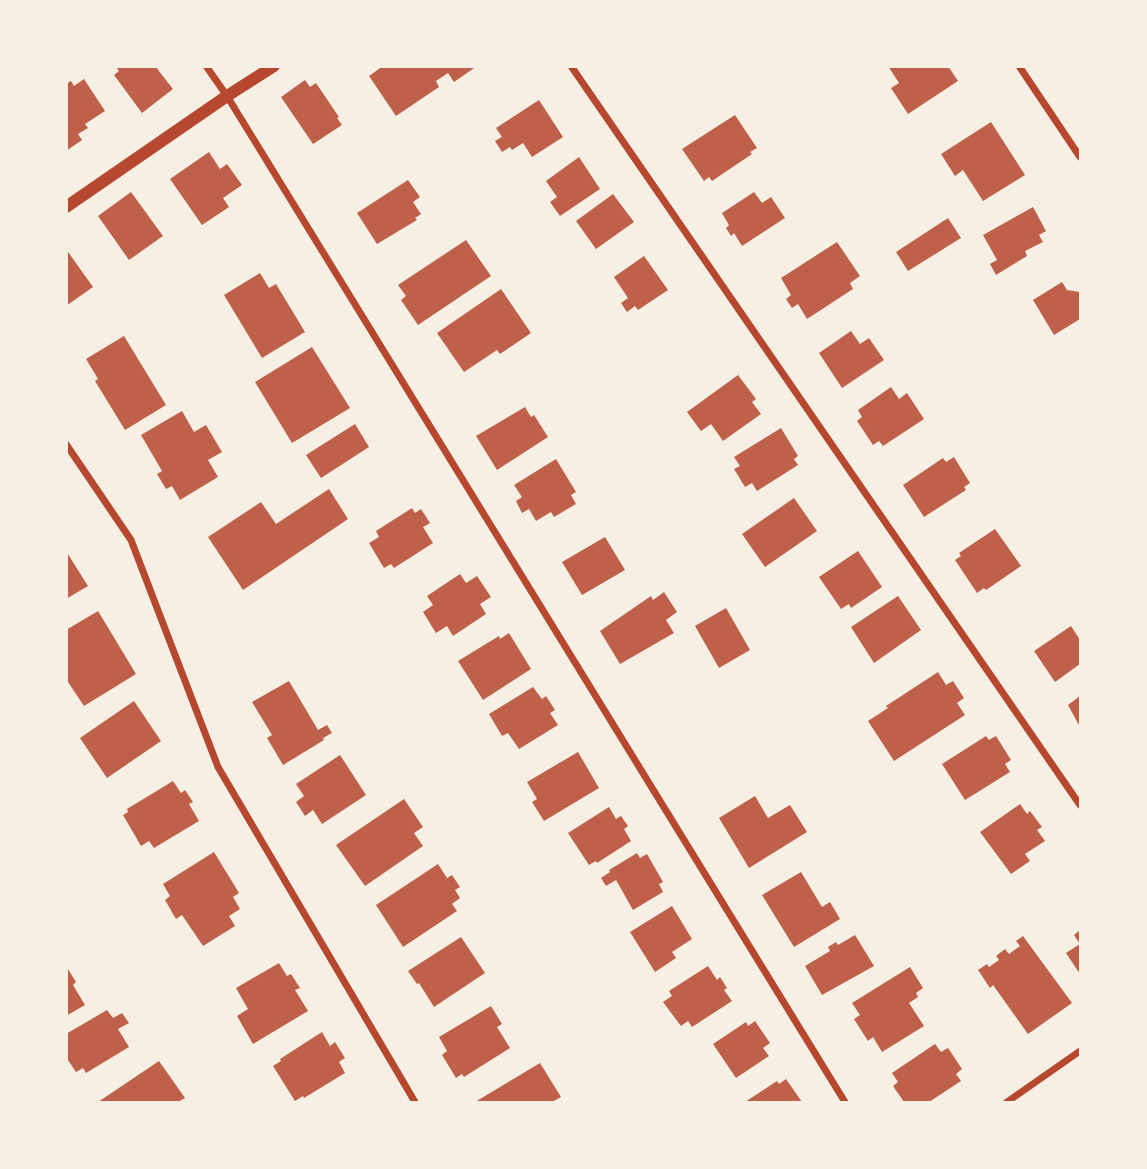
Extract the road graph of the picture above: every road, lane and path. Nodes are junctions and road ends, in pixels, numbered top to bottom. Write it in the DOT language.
graph roads {
  1 [pos="206,66"];
  2 [pos="274,66"];
  3 [pos="571,66"];
  4 [pos="1018,66"];
  5 [pos="226,96"];
  6 [pos="1080,157"];
  7 [pos="66,207"];
  8 [pos="66,444"];
  9 [pos="1080,805"];
  10 [pos="1080,1051"];
  11 [pos="415,1102"];
  12 [pos="845,1102"];
  13 [pos="1007,1102"];
  1 -- 5 [label="street"];
  2 -- 5 [label="street"];
  3 -- 9 [label="street"];
  4 -- 6 [label="street"];
  5 -- 7 [label="street"];
  5 -- 12 [label="street"];
  8 -- 11 [label="street"];
  10 -- 13 [label="street"];
}
